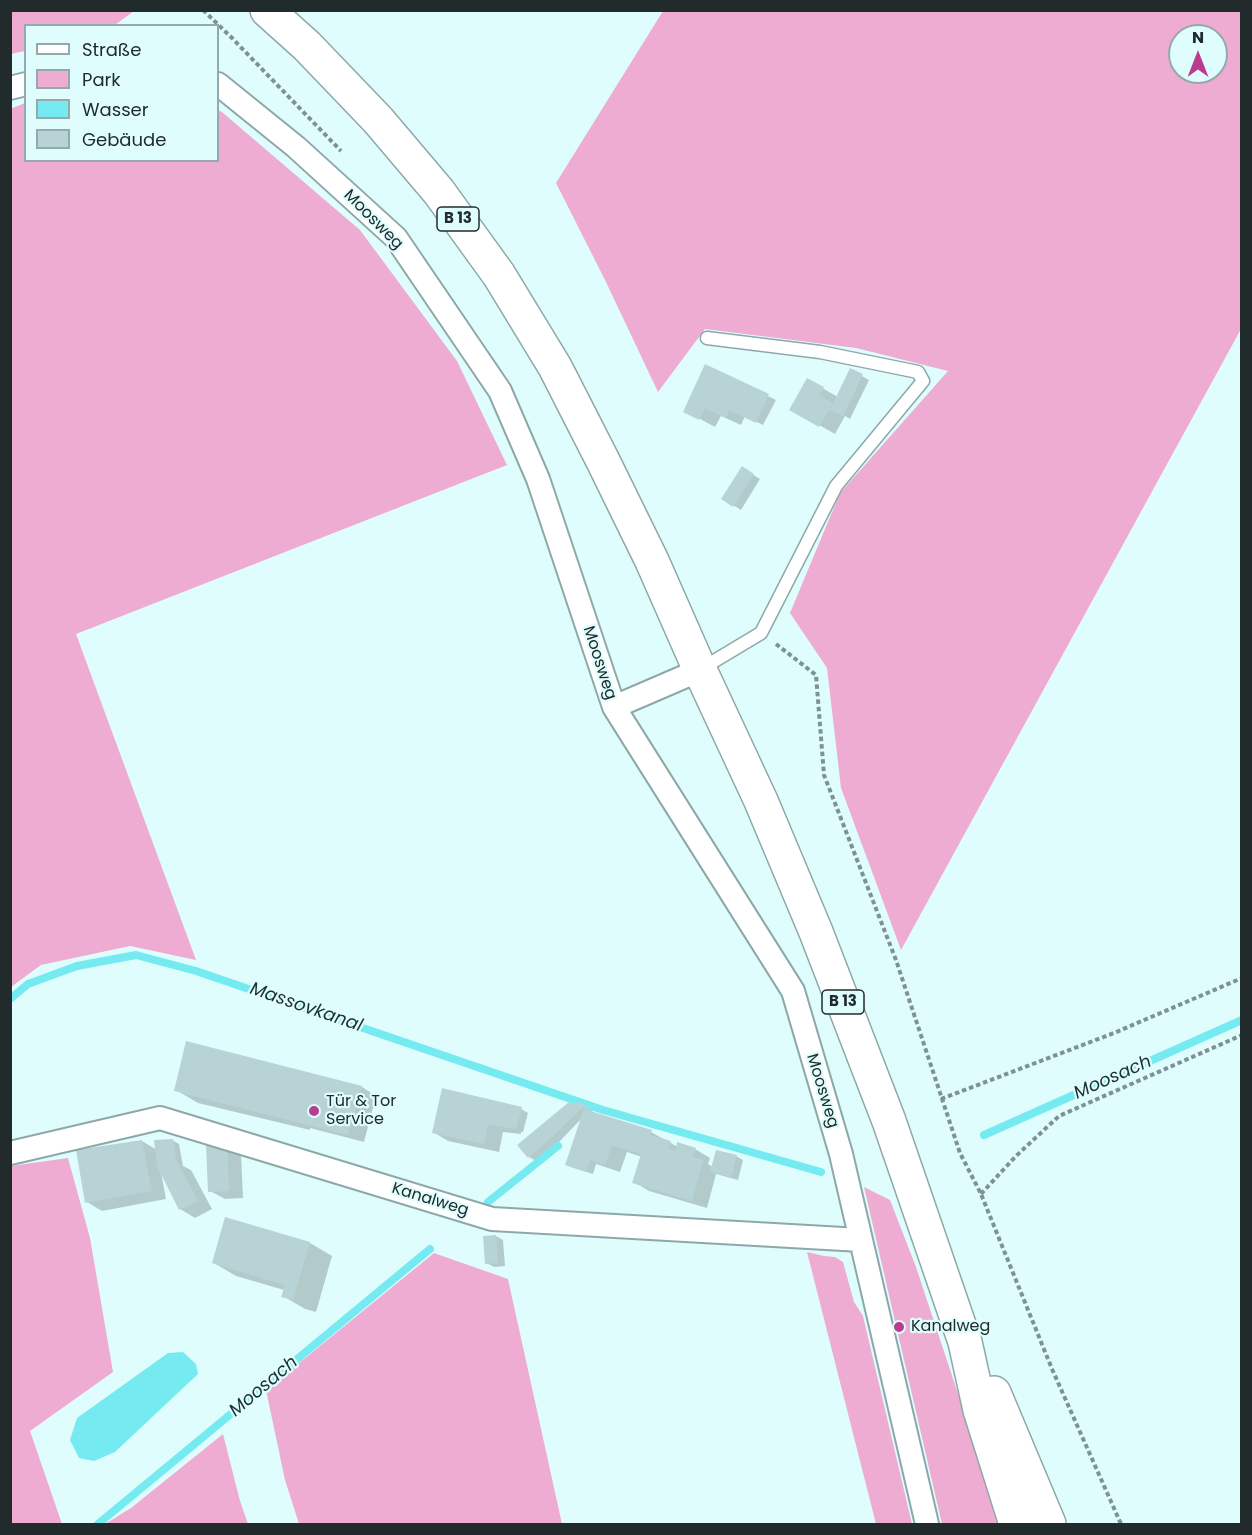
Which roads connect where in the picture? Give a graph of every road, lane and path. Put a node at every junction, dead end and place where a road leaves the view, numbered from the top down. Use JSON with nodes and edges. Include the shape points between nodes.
{"nodes":[{"id":1,"x":267,"y":10,"type":"edge"},
{"id":2,"x":219,"y":85,"type":"edge"},
{"id":3,"x":707,"y":338,"type":"dead end"},
{"id":4,"x":761,"y":633,"type":"junction"},
{"id":5,"x":700,"y":670,"type":"junction"},
{"id":6,"x":614,"y":707,"type":"junction"},
{"id":7,"x":1242,"y":978,"type":"edge"},
{"id":8,"x":1242,"y":1035,"type":"edge"},
{"id":9,"x":941,"y":1099,"type":"junction"},
{"id":10,"x":10,"y":1153,"type":"edge"},
{"id":11,"x":981,"y":1194,"type":"junction"},
{"id":12,"x":861,"y":1240,"type":"junction"},
{"id":13,"x":965,"y":1342,"type":"junction"},
{"id":14,"x":927,"y":1524,"type":"edge"},
{"id":15,"x":1016,"y":1524,"type":"edge"},
{"id":16,"x":1049,"y":1524,"type":"edge"},
{"id":17,"x":1121,"y":1524,"type":"edge"}],
"edges":[{"from":1,"to":5,"type":"main road","number":"B 13","via":[[378,120],[439,192],[499,275],[555,367],[593,440]]},
{"from":2,"to":6,"type":"street","name":"Moosweg","via":[[296,147],[396,238],[500,391],[538,479]]},
{"from":3,"to":4,"type":"lane","via":[[820,352],[918,372],[923,381],[836,486]]},
{"from":4,"to":5,"type":"lane"},
{"from":4,"to":9,"type":"path","via":[[816,675],[824,775],[896,960]]},
{"from":5,"to":6,"type":"street"},
{"from":5,"to":13,"type":"main road","number":"B 13","via":[[816,932],[889,1121]]},
{"from":6,"to":12,"type":"street","name":"Moosweg","via":[[793,991],[841,1154]]},
{"from":7,"to":9,"type":"path","via":[[1114,1033]]},
{"from":8,"to":11,"type":"path","via":[[1059,1116]]},
{"from":9,"to":11,"type":"path","via":[[960,1153]]},
{"from":10,"to":12,"type":"street","name":"Kanalweg","via":[[160,1118],[492,1219]]},
{"from":11,"to":17,"type":"path"},
{"from":12,"to":14,"type":"street","name":"Moosweg"},
{"from":13,"to":15,"type":"main road","number":"B 13","via":[[980,1410]]},
{"from":13,"to":16,"type":"main road","number":"B 13","via":[[990,1383]]}]}
